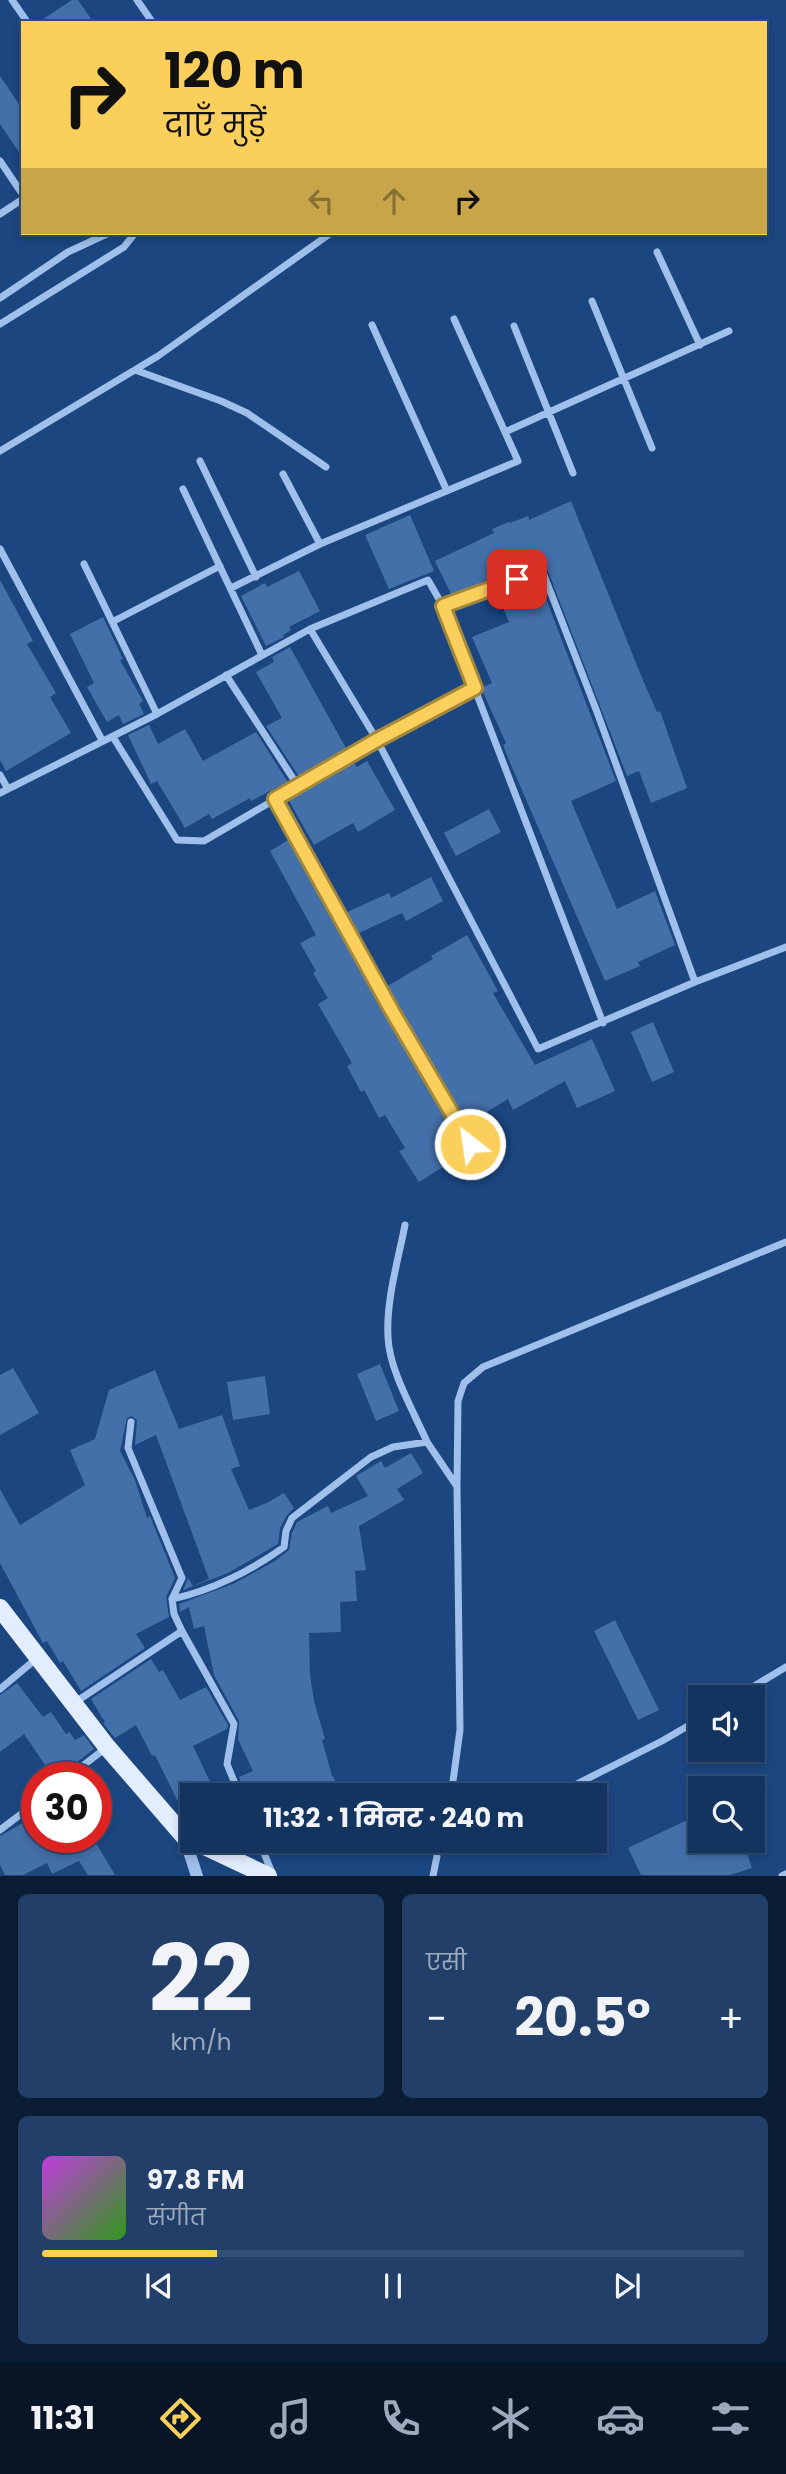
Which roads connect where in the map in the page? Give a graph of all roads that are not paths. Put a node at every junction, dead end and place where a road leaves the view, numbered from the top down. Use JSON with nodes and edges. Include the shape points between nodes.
{"nodes":[{"id":1,"x":12,"y":0,"type":"edge"},
{"id":2,"x":137,"y":0,"type":"edge"},
{"id":3,"x":27,"y":21,"type":"edge"},
{"id":4,"x":152,"y":21,"type":"edge"},
{"id":5,"x":0,"y":160,"type":"edge"},
{"id":6,"x":21,"y":194,"type":"edge"},
{"id":7,"x":21,"y":198,"type":"edge"},
{"id":8,"x":0,"y":214,"type":"edge"},
{"id":9,"x":104,"y":235,"type":"edge"},
{"id":10,"x":133,"y":235,"type":"edge"},
{"id":11,"x":328,"y":235,"type":"edge"},
{"id":12,"x":657,"y":252,"type":"dead end"},
{"id":13,"x":0,"y":298,"type":"edge"},
{"id":14,"x":592,"y":301,"type":"dead end"},
{"id":15,"x":454,"y":319,"type":"dead end"},
{"id":16,"x":0,"y":324,"type":"edge"},
{"id":17,"x":372,"y":325,"type":"dead end"},
{"id":18,"x":514,"y":326,"type":"dead end"},
{"id":19,"x":729,"y":331,"type":"dead end"},
{"id":20,"x":700,"y":345,"type":"junction"},
{"id":21,"x":135,"y":370,"type":"junction"},
{"id":22,"x":623,"y":378,"type":"junction"},
{"id":23,"x":549,"y":412,"type":"junction"},
{"id":24,"x":505,"y":432,"type":"junction"},
{"id":25,"x":652,"y":448,"type":"dead end"},
{"id":26,"x":0,"y":451,"type":"edge"},
{"id":27,"x":200,"y":461,"type":"dead end"},
{"id":28,"x":326,"y":467,"type":"dead end"},
{"id":29,"x":573,"y":473,"type":"dead end"},
{"id":30,"x":283,"y":474,"type":"dead end"},
{"id":31,"x":183,"y":489,"type":"dead end"},
{"id":32,"x":447,"y":491,"type":"junction"},
{"id":33,"x":320,"y":544,"type":"junction"},
{"id":34,"x":0,"y":549,"type":"edge"},
{"id":35,"x":84,"y":564,"type":"dead end"},
{"id":36,"x":220,"y":566,"type":"junction"},
{"id":37,"x":257,"y":577,"type":"junction"},
{"id":38,"x":231,"y":588,"type":"junction"},
{"id":39,"x":443,"y":606,"type":"junction"},
{"id":40,"x":112,"y":622,"type":"junction"},
{"id":41,"x":310,"y":629,"type":"junction"},
{"id":42,"x":262,"y":655,"type":"junction"},
{"id":43,"x":226,"y":675,"type":"junction"},
{"id":44,"x":475,"y":688,"type":"junction"},
{"id":45,"x":157,"y":714,"type":"junction"},
{"id":46,"x":113,"y":737,"type":"junction"},
{"id":47,"x":102,"y":740,"type":"junction"},
{"id":48,"x":377,"y":740,"type":"junction"},
{"id":49,"x":0,"y":775,"type":"edge"},
{"id":50,"x":298,"y":786,"type":"junction"},
{"id":51,"x":8,"y":789,"type":"junction"},
{"id":52,"x":0,"y":793,"type":"edge"},
{"id":53,"x":275,"y":799,"type":"junction"},
{"id":54,"x":786,"y":947,"type":"edge"},
{"id":55,"x":695,"y":982,"type":"junction"},
{"id":56,"x":603,"y":1023,"type":"junction"},
{"id":57,"x":470,"y":1144,"type":"dead end"},
{"id":58,"x":405,"y":1225,"type":"dead end"},
{"id":59,"x":786,"y":1242,"type":"edge"},
{"id":60,"x":131,"y":1422,"type":"dead end"},
{"id":61,"x":428,"y":1442,"type":"junction"},
{"id":62,"x":457,"y":1487,"type":"junction"},
{"id":63,"x":172,"y":1599,"type":"junction"},
{"id":64,"x":0,"y":1608,"type":"edge"},
{"id":65,"x":182,"y":1631,"type":"junction"},
{"id":66,"x":37,"y":1658,"type":"junction"},
{"id":67,"x":786,"y":1667,"type":"edge"},
{"id":68,"x":756,"y":1685,"type":"edge"},
{"id":69,"x":0,"y":1689,"type":"edge"},
{"id":70,"x":73,"y":1704,"type":"junction"},
{"id":71,"x":688,"y":1726,"type":"edge"},
{"id":72,"x":107,"y":1747,"type":"junction"},
{"id":73,"x":88,"y":1762,"type":"edge"},
{"id":74,"x":235,"y":1783,"type":"edge"},
{"id":75,"x":453,"y":1783,"type":"edge"},
{"id":76,"x":579,"y":1783,"type":"edge"},
{"id":77,"x":21,"y":1814,"type":"edge"},
{"id":78,"x":180,"y":1828,"type":"edge"},
{"id":79,"x":0,"y":1830,"type":"edge"},
{"id":80,"x":193,"y":1853,"type":"edge"},
{"id":81,"x":222,"y":1853,"type":"edge"},
{"id":82,"x":263,"y":1853,"type":"edge"},
{"id":83,"x":437,"y":1853,"type":"edge"},
{"id":84,"x":197,"y":1875,"type":"edge"},
{"id":85,"x":271,"y":1875,"type":"edge"},
{"id":86,"x":433,"y":1875,"type":"edge"}],
"edges":[{"from":1,"to":3,"type":"street"},
{"from":2,"to":4,"type":"street"},
{"from":5,"to":6,"type":"street"},
{"from":7,"to":8,"type":"street"},
{"from":9,"to":13,"type":"street","via":[[68,251]]},
{"from":10,"to":16,"type":"street","via":[[124,247]]},
{"from":11,"to":21,"type":"street"},
{"from":12,"to":20,"type":"street"},
{"from":14,"to":22,"type":"street"},
{"from":15,"to":24,"type":"street"},
{"from":17,"to":32,"type":"street"},
{"from":18,"to":23,"type":"street"},
{"from":19,"to":20,"type":"street"},
{"from":20,"to":22,"type":"street"},
{"from":21,"to":26,"type":"street"},
{"from":21,"to":28,"type":"street","via":[[247,413]]},
{"from":22,"to":23,"type":"street"},
{"from":22,"to":25,"type":"street"},
{"from":23,"to":24,"type":"street"},
{"from":23,"to":29,"type":"street"},
{"from":24,"to":32,"type":"street","via":[[518,461]]},
{"from":27,"to":37,"type":"street"},
{"from":30,"to":33,"type":"street"},
{"from":31,"to":36,"type":"street"},
{"from":32,"to":33,"type":"street"},
{"from":33,"to":37,"type":"street"},
{"from":34,"to":47,"type":"street"},
{"from":35,"to":40,"type":"street"},
{"from":36,"to":38,"type":"street"},
{"from":36,"to":40,"type":"street"},
{"from":37,"to":38,"type":"street"},
{"from":38,"to":42,"type":"street"},
{"from":39,"to":41,"type":"street","via":[[428,580]]},
{"from":39,"to":44,"type":"street"},
{"from":39,"to":55,"type":"street","via":[[542,570]]},
{"from":40,"to":45,"type":"street"},
{"from":41,"to":42,"type":"street"},
{"from":41,"to":48,"type":"street"},
{"from":42,"to":43,"type":"street"},
{"from":43,"to":45,"type":"street"},
{"from":43,"to":50,"type":"street"},
{"from":44,"to":48,"type":"street"},
{"from":44,"to":56,"type":"street"},
{"from":45,"to":46,"type":"street"},
{"from":46,"to":47,"type":"street"},
{"from":46,"to":53,"type":"street","via":[[177,840],[204,841]]},
{"from":47,"to":51,"type":"street"},
{"from":48,"to":50,"type":"street"},
{"from":48,"to":56,"type":"street","via":[[538,1049]]},
{"from":49,"to":51,"type":"street"},
{"from":50,"to":53,"type":"street"},
{"from":51,"to":52,"type":"street"},
{"from":53,"to":57,"type":"street"},
{"from":54,"to":55,"type":"street"},
{"from":55,"to":56,"type":"street"},
{"from":58,"to":61,"type":"street","via":[[387,1339]]},
{"from":59,"to":62,"type":"street","via":[[483,1367],[464,1383],[458,1401]]},
{"from":60,"to":63,"type":"street","via":[[128,1448],[182,1578]]},
{"from":61,"to":62,"type":"street"},
{"from":61,"to":63,"type":"street","via":[[393,1447],[371,1457],[292,1518],[285,1548],[203,1591]]},
{"from":62,"to":75,"type":"street","via":[[460,1731]]},
{"from":63,"to":65,"type":"street"},
{"from":64,"to":66,"type":"main road"},
{"from":65,"to":70,"type":"street"},
{"from":65,"to":74,"type":"street","via":[[234,1724],[227,1764]]},
{"from":66,"to":69,"type":"street"},
{"from":66,"to":70,"type":"main road"},
{"from":67,"to":68,"type":"street"},
{"from":70,"to":72,"type":"main road"},
{"from":71,"to":76,"type":"street"},
{"from":72,"to":73,"type":"street"},
{"from":72,"to":78,"type":"main road"},
{"from":77,"to":79,"type":"street"},
{"from":80,"to":84,"type":"street"},
{"from":81,"to":85,"type":"main road"},
{"from":82,"to":85,"type":"street"},
{"from":83,"to":86,"type":"street"}]}
